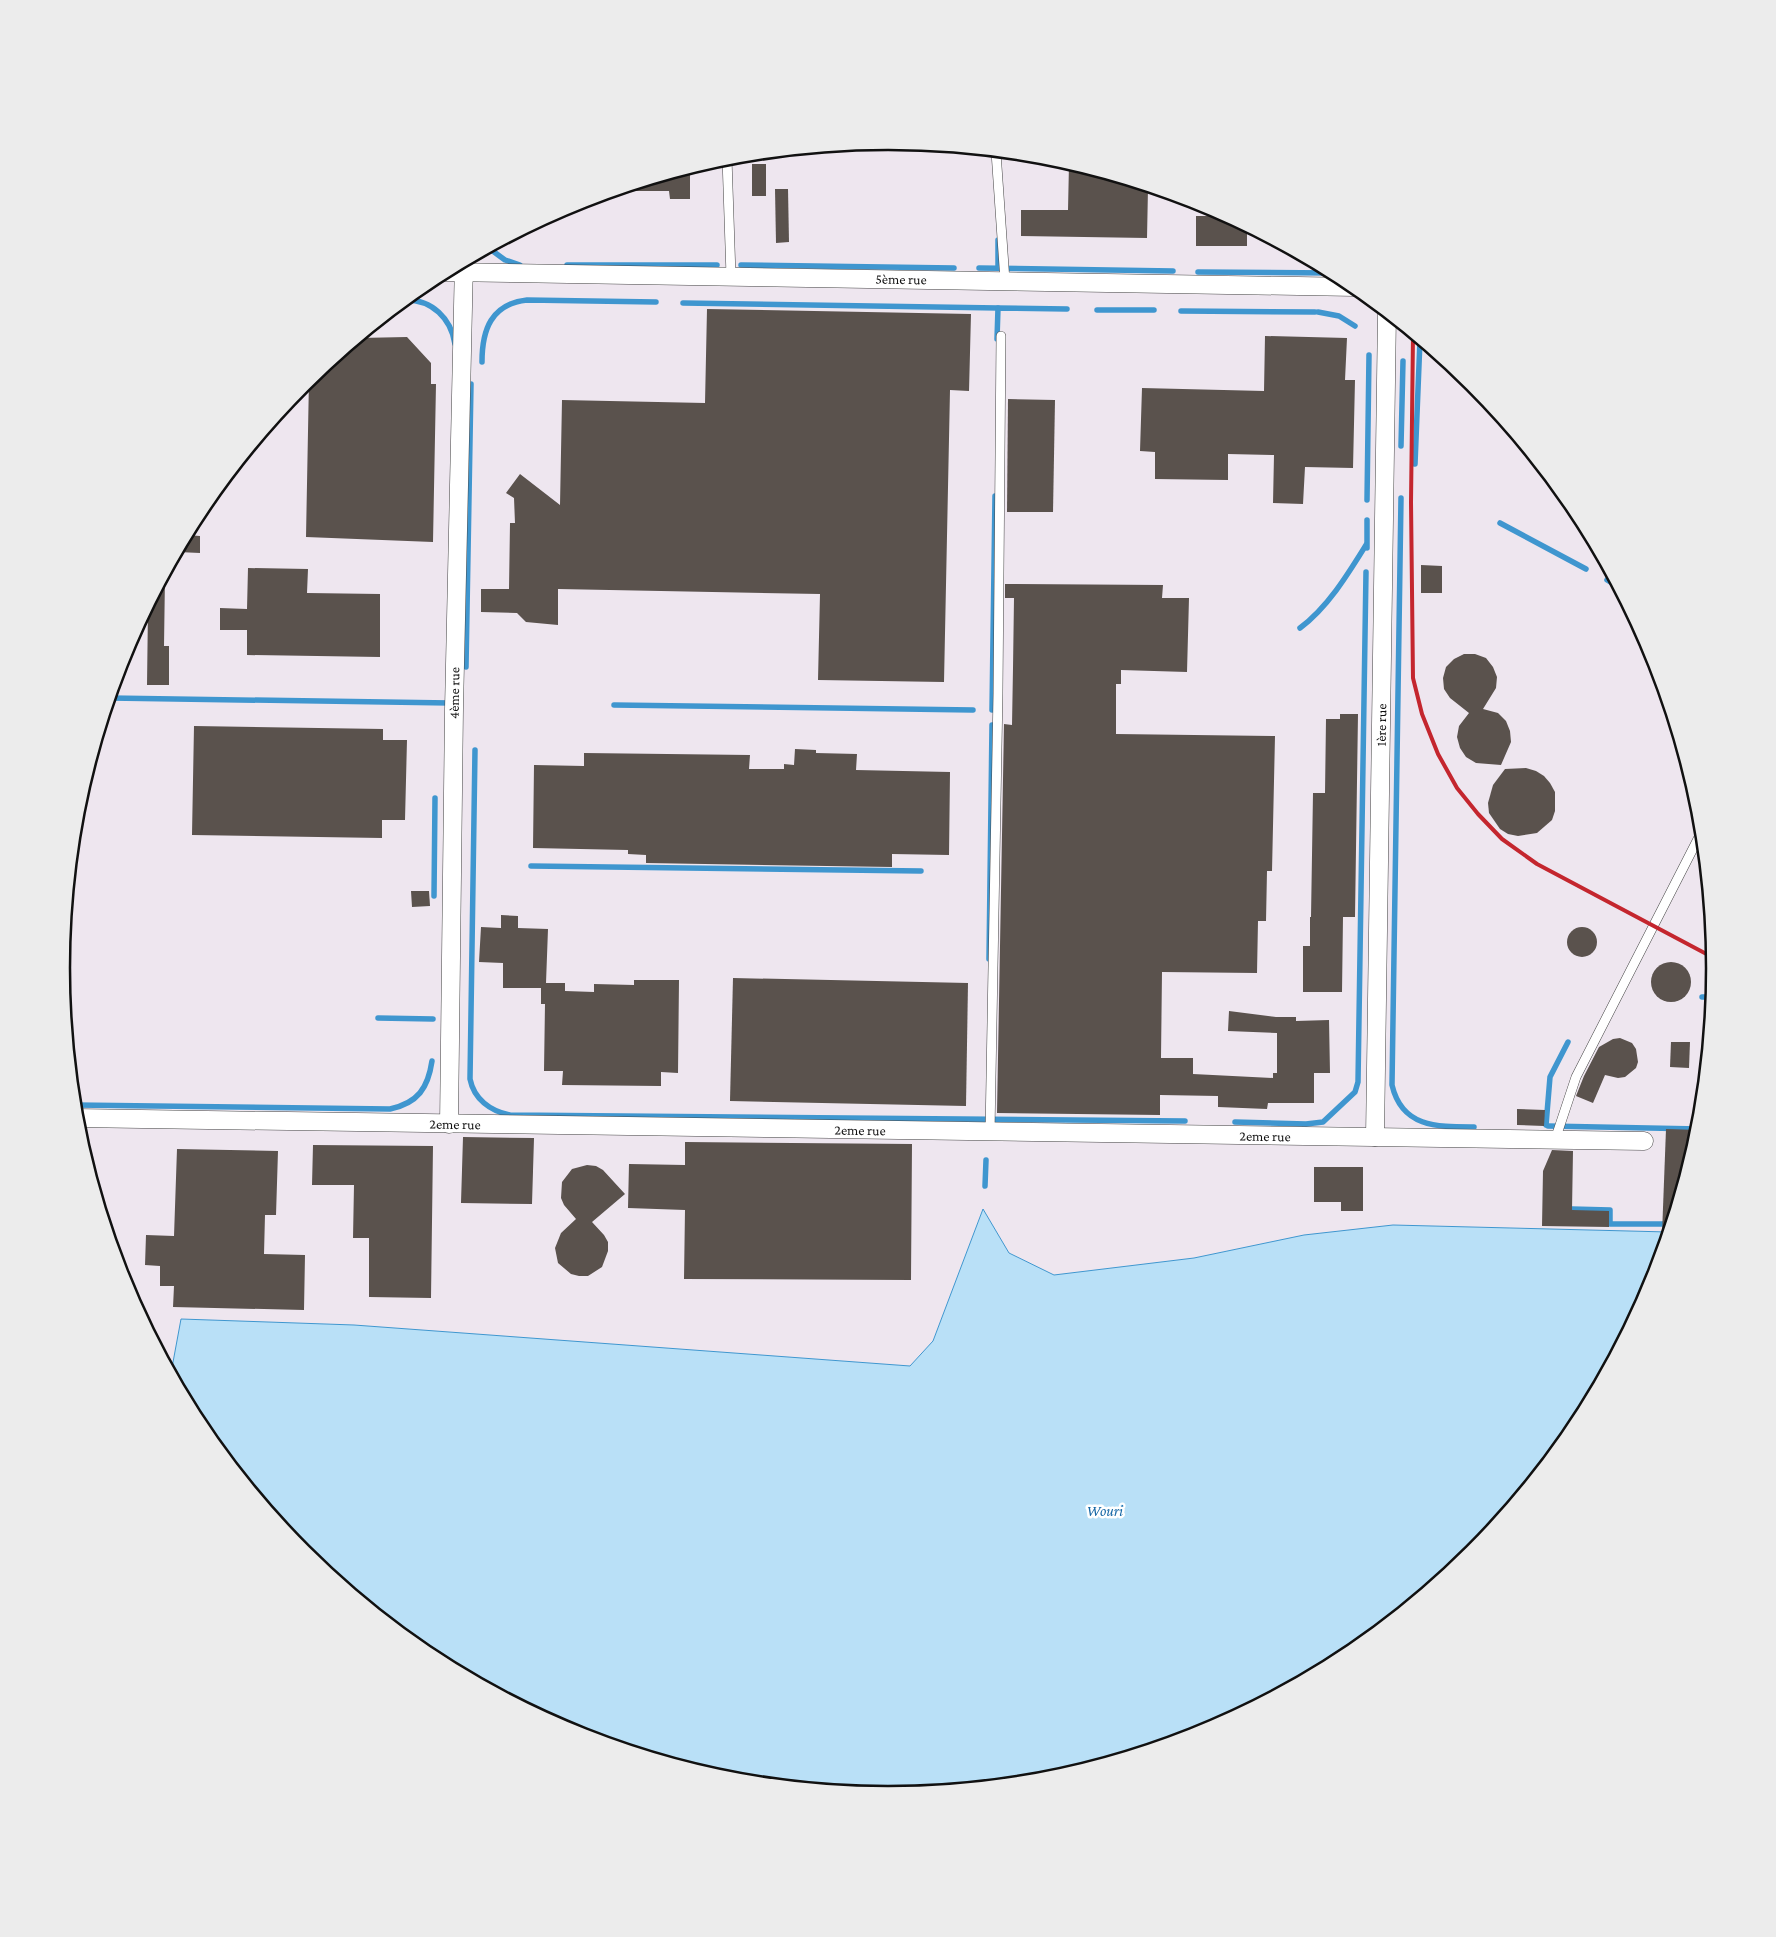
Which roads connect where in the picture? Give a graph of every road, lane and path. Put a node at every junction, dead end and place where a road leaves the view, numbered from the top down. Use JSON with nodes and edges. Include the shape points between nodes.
{"nodes":[{"id":1,"x":996,"y":157,"type":"edge"},
{"id":2,"x":727,"y":166,"type":"edge"},
{"id":3,"x":468,"y":267,"type":"edge"},
{"id":4,"x":464,"y":269,"type":"edge"},
{"id":5,"x":731,"y":276,"type":"junction"},
{"id":6,"x":1005,"y":281,"type":"junction"},
{"id":7,"x":1340,"y":287,"type":"edge"},
{"id":8,"x":1387,"y":321,"type":"edge"},
{"id":9,"x":1001,"y":336,"type":"dead end"},
{"id":10,"x":1696,"y":843,"type":"edge"},
{"id":11,"x":84,"y":1118,"type":"edge"},
{"id":12,"x":449,"y":1124,"type":"junction"},
{"id":13,"x":990,"y":1132,"type":"junction"},
{"id":14,"x":1376,"y":1138,"type":"junction"},
{"id":15,"x":1555,"y":1140,"type":"junction"},
{"id":16,"x":1644,"y":1141,"type":"dead end"}],
"edges":[{"from":1,"to":6,"type":"lane"},
{"from":2,"to":5,"type":"lane"},
{"from":3,"to":5,"type":"street","name":"5ème rue"},
{"from":4,"to":12,"type":"street","name":"4ème rue"},
{"from":5,"to":6,"type":"street","name":"5ème rue"},
{"from":6,"to":7,"type":"street","name":"5ème rue"},
{"from":8,"to":14,"type":"street","name":"1ère rue"},
{"from":9,"to":13,"type":"lane"},
{"from":10,"to":15,"type":"lane","via":[[1576,1077]]},
{"from":11,"to":12,"type":"street","name":"2eme rue"},
{"from":12,"to":13,"type":"street","name":"2eme rue"},
{"from":13,"to":14,"type":"street","name":"2eme rue"},
{"from":14,"to":15,"type":"street","name":"2eme rue"},
{"from":15,"to":16,"type":"street","name":"2eme rue"}]}
